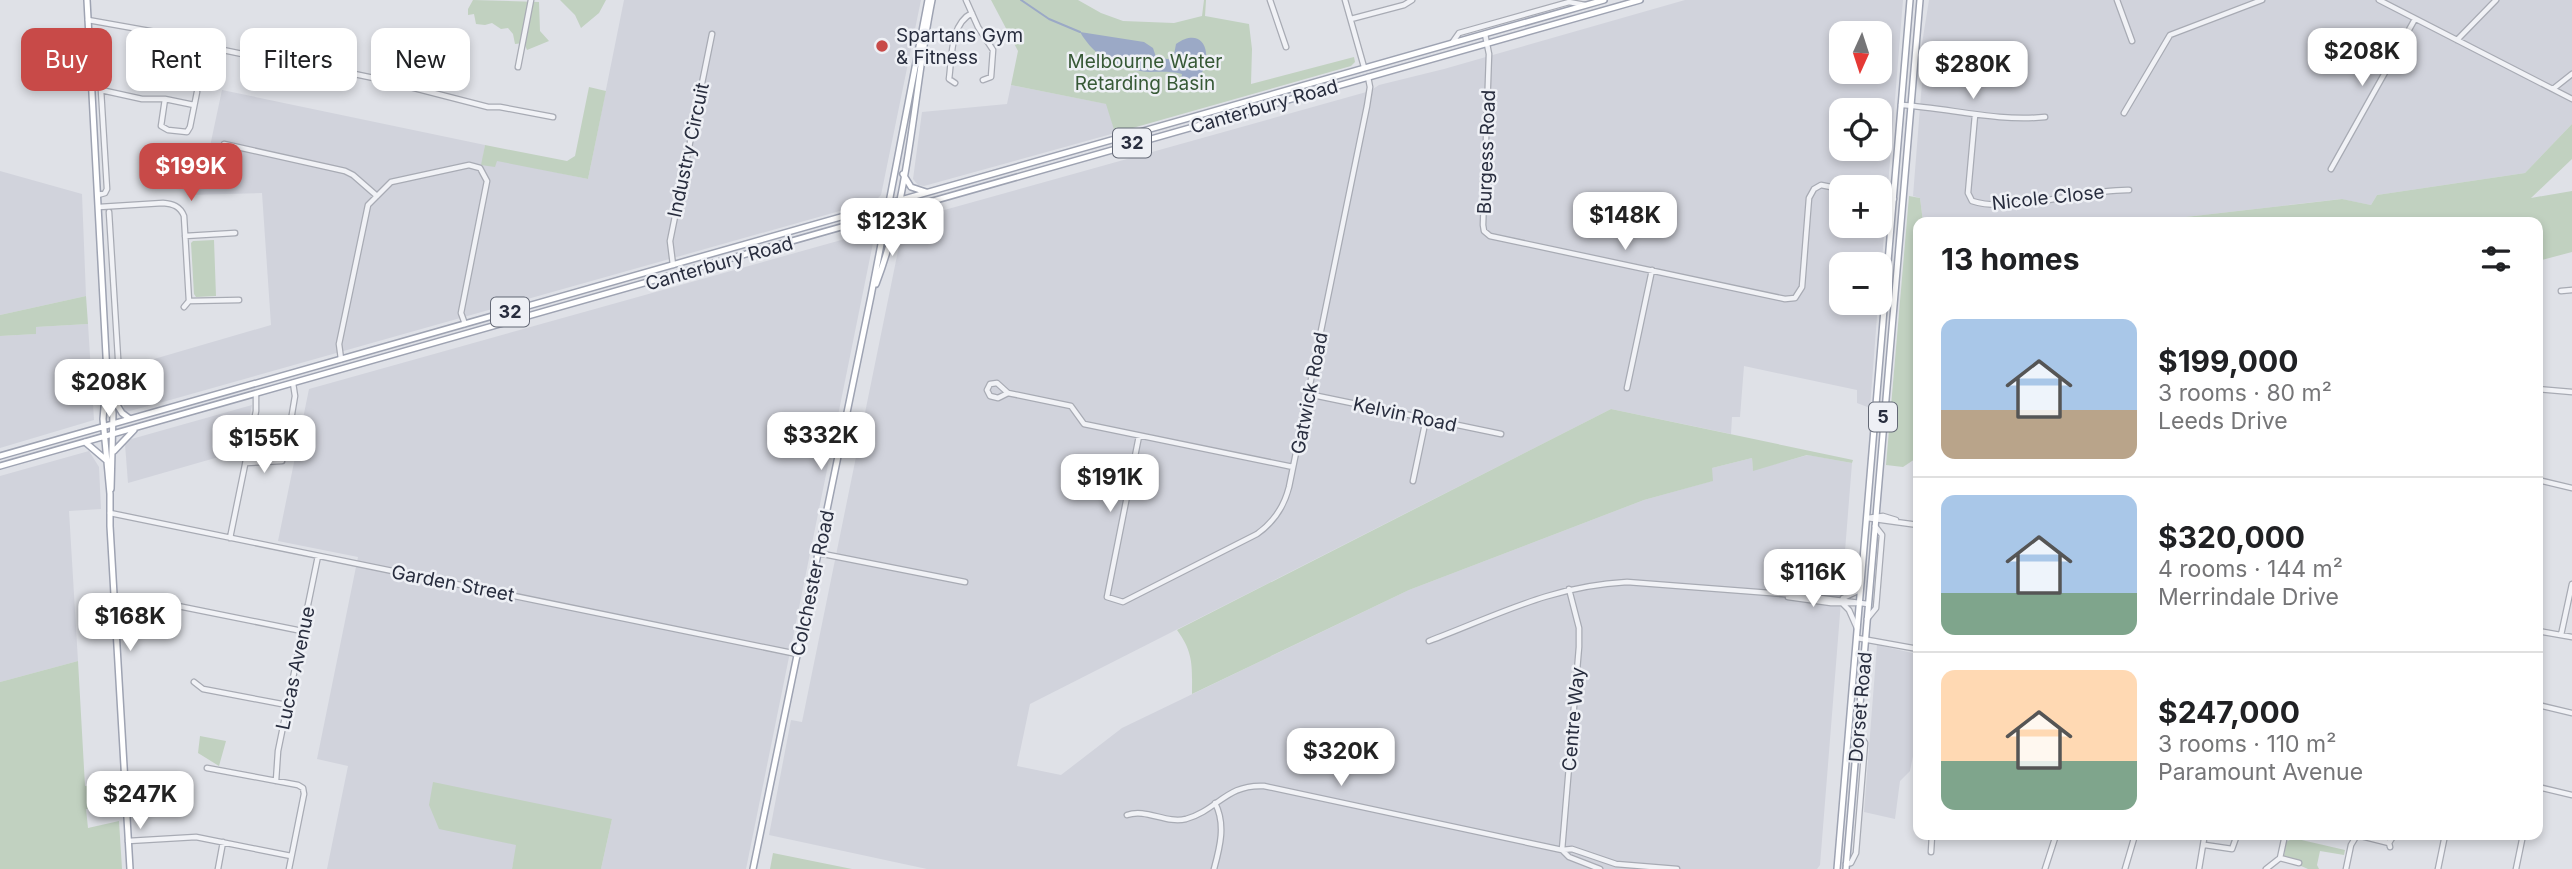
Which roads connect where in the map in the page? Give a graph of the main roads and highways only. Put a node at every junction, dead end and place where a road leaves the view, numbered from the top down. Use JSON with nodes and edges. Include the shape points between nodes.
{"nodes":[{"id":1,"x":87,"y":0,"type":"edge"},
{"id":2,"x":930,"y":0,"type":"edge"},
{"id":3,"x":1604,"y":0,"type":"edge"},
{"id":4,"x":1640,"y":0,"type":"edge"},
{"id":5,"x":1910,"y":0,"type":"edge"},
{"id":6,"x":1920,"y":0,"type":"edge"},
{"id":7,"x":1594,"y":1,"type":"edge"},
{"id":8,"x":1364,"y":67,"type":"junction"},
{"id":9,"x":1368,"y":77,"type":"junction"},
{"id":10,"x":1241,"y":103,"type":"junction"},
{"id":11,"x":1243,"y":112,"type":"junction"},
{"id":12,"x":995,"y":172,"type":"junction"},
{"id":13,"x":903,"y":174,"type":"junction"},
{"id":14,"x":988,"y":175,"type":"junction"},
{"id":15,"x":998,"y":183,"type":"junction"},
{"id":16,"x":991,"y":185,"type":"junction"},
{"id":17,"x":932,"y":192,"type":"junction"},
{"id":18,"x":1894,"y":199,"type":"junction"},
{"id":19,"x":1902,"y":200,"type":"junction"},
{"id":20,"x":899,"y":202,"type":"junction"},
{"id":21,"x":889,"y":204,"type":"junction"},
{"id":22,"x":925,"y":204,"type":"junction"},
{"id":23,"x":896,"y":212,"type":"junction"},
{"id":24,"x":887,"y":215,"type":"junction"},
{"id":25,"x":860,"y":222,"type":"junction"},
{"id":26,"x":892,"y":235,"type":"junction"},
{"id":27,"x":881,"y":243,"type":"junction"},
{"id":28,"x":871,"y":296,"type":"junction"},
{"id":29,"x":516,"y":310,"type":"junction"},
{"id":30,"x":519,"y":319,"type":"junction"},
{"id":31,"x":341,"y":359,"type":"junction"},
{"id":32,"x":343,"y":369,"type":"junction"},
{"id":33,"x":107,"y":374,"type":"junction"},
{"id":34,"x":252,"y":385,"type":"junction"},
{"id":35,"x":257,"y":394,"type":"junction"},
{"id":36,"x":113,"y":397,"type":"junction"},
{"id":37,"x":130,"y":419,"type":"junction"},
{"id":38,"x":113,"y":424,"type":"junction"},
{"id":39,"x":104,"y":426,"type":"junction"},
{"id":40,"x":136,"y":428,"type":"junction"},
{"id":41,"x":113,"y":435,"type":"junction"},
{"id":42,"x":105,"y":437,"type":"junction"},
{"id":43,"x":85,"y":442,"type":"junction"},
{"id":44,"x":113,"y":452,"type":"junction"},
{"id":45,"x":0,"y":456,"type":"edge"},
{"id":46,"x":106,"y":460,"type":"junction"},
{"id":47,"x":0,"y":466,"type":"edge"},
{"id":48,"x":110,"y":494,"type":"junction"},
{"id":49,"x":1850,"y":720,"type":"junction"},
{"id":50,"x":1858,"y":721,"type":"junction"},
{"id":51,"x":1847,"y":867,"type":"edge"},
{"id":52,"x":130,"y":869,"type":"edge"},
{"id":53,"x":753,"y":869,"type":"edge"},
{"id":54,"x":1837,"y":869,"type":"edge"}],
"edges":[{"from":1,"to":33,"type":"main road"},
{"from":2,"to":13,"type":"main road","name":"Colchester Road"},
{"from":2,"to":21,"type":"main road","name":"Colchester Road"},
{"from":3,"to":7,"type":"main road","name":"Canterbury Road","number":"32"},
{"from":4,"to":9,"type":"main road","name":"Canterbury Road","number":"32"},
{"from":5,"to":18,"type":"main road","name":"Dorset Road","number":"5"},
{"from":6,"to":19,"type":"main road","name":"Dorset Road","number":"5"},
{"from":7,"to":8,"type":"main road","name":"Canterbury Road","number":"32"},
{"from":8,"to":9,"type":"main road"},
{"from":8,"to":10,"type":"main road","name":"Canterbury Road","number":"32"},
{"from":9,"to":11,"type":"main road","name":"Canterbury Road","number":"32"},
{"from":10,"to":11,"type":"main road"},
{"from":10,"to":12,"type":"main road","name":"Canterbury Road","number":"32"},
{"from":11,"to":15,"type":"main road","name":"Canterbury Road","number":"32"},
{"from":12,"to":14,"type":"main road","name":"Canterbury Road","number":"32"},
{"from":12,"to":15,"type":"main road"},
{"from":13,"to":17,"type":"main road","via":[[911,187]]},
{"from":13,"to":20,"type":"main road","name":"Colchester Road"},
{"from":14,"to":16,"type":"main road"},
{"from":14,"to":17,"type":"main road","name":"Canterbury Road","number":"32"},
{"from":15,"to":16,"type":"main road","name":"Canterbury Road","number":"32"},
{"from":16,"to":22,"type":"main road","name":"Canterbury Road","number":"32"},
{"from":17,"to":20,"type":"main road","name":"Canterbury Road","number":"32"},
{"from":18,"to":19,"type":"main road"},
{"from":18,"to":49,"type":"main road","name":"Dorset Road","number":"5"},
{"from":19,"to":50,"type":"main road","name":"Dorset Road","number":"5"},
{"from":20,"to":21,"type":"main road","name":"Canterbury Road","number":"32"},
{"from":20,"to":23,"type":"main road","name":"Colchester Road"},
{"from":21,"to":24,"type":"main road","name":"Colchester Road"},
{"from":21,"to":29,"type":"main road","name":"Canterbury Road","number":"32"},
{"from":22,"to":23,"type":"main road","name":"Canterbury Road","number":"32"},
{"from":22,"to":26,"type":"main road","via":[[909,214]]},
{"from":23,"to":24,"type":"main road","name":"Canterbury Road","number":"32"},
{"from":23,"to":26,"type":"main road","name":"Colchester Road"},
{"from":24,"to":25,"type":"main road","name":"Canterbury Road","number":"32"},
{"from":24,"to":27,"type":"main road","name":"Colchester Road"},
{"from":25,"to":27,"type":"main road","via":[[878,231]]},
{"from":25,"to":30,"type":"main road","name":"Canterbury Road","number":"32"},
{"from":26,"to":28,"type":"main road","name":"Colchester Road"},
{"from":27,"to":28,"type":"main road","name":"Colchester Road"},
{"from":28,"to":53,"type":"main road","name":"Colchester Road"},
{"from":29,"to":30,"type":"main road"},
{"from":29,"to":31,"type":"main road","name":"Canterbury Road","number":"32"},
{"from":30,"to":32,"type":"main road","name":"Canterbury Road","number":"32"},
{"from":31,"to":32,"type":"main road"},
{"from":31,"to":34,"type":"main road","name":"Canterbury Road","number":"32"},
{"from":32,"to":35,"type":"main road","name":"Canterbury Road","number":"32"},
{"from":33,"to":36,"type":"main road"},
{"from":33,"to":39,"type":"main road"},
{"from":34,"to":35,"type":"main road"},
{"from":34,"to":37,"type":"main road","name":"Canterbury Road","number":"32"},
{"from":35,"to":40,"type":"main road","name":"Canterbury Road","number":"32"},
{"from":36,"to":37,"type":"main road"},
{"from":36,"to":38,"type":"main road"},
{"from":37,"to":38,"type":"main road","name":"Canterbury Road","number":"32"},
{"from":38,"to":39,"type":"main road","name":"Canterbury Road","number":"32"},
{"from":38,"to":41,"type":"main road"},
{"from":39,"to":42,"type":"main road"},
{"from":39,"to":45,"type":"main road","name":"Canterbury Road","number":"32"},
{"from":40,"to":41,"type":"main road","name":"Canterbury Road","number":"32"},
{"from":40,"to":44,"type":"main road"},
{"from":41,"to":42,"type":"main road","name":"Canterbury Road","number":"32"},
{"from":41,"to":44,"type":"main road"},
{"from":42,"to":43,"type":"main road","name":"Canterbury Road","number":"32"},
{"from":42,"to":46,"type":"main road"},
{"from":43,"to":46,"type":"main road"},
{"from":43,"to":47,"type":"main road","name":"Canterbury Road","number":"32"},
{"from":44,"to":48,"type":"main road"},
{"from":46,"to":48,"type":"main road"},
{"from":48,"to":52,"type":"main road"},
{"from":49,"to":50,"type":"main road"},
{"from":49,"to":54,"type":"main road","name":"Dorset Road","number":"5"},
{"from":50,"to":51,"type":"main road","name":"Dorset Road","number":"5"}]}
